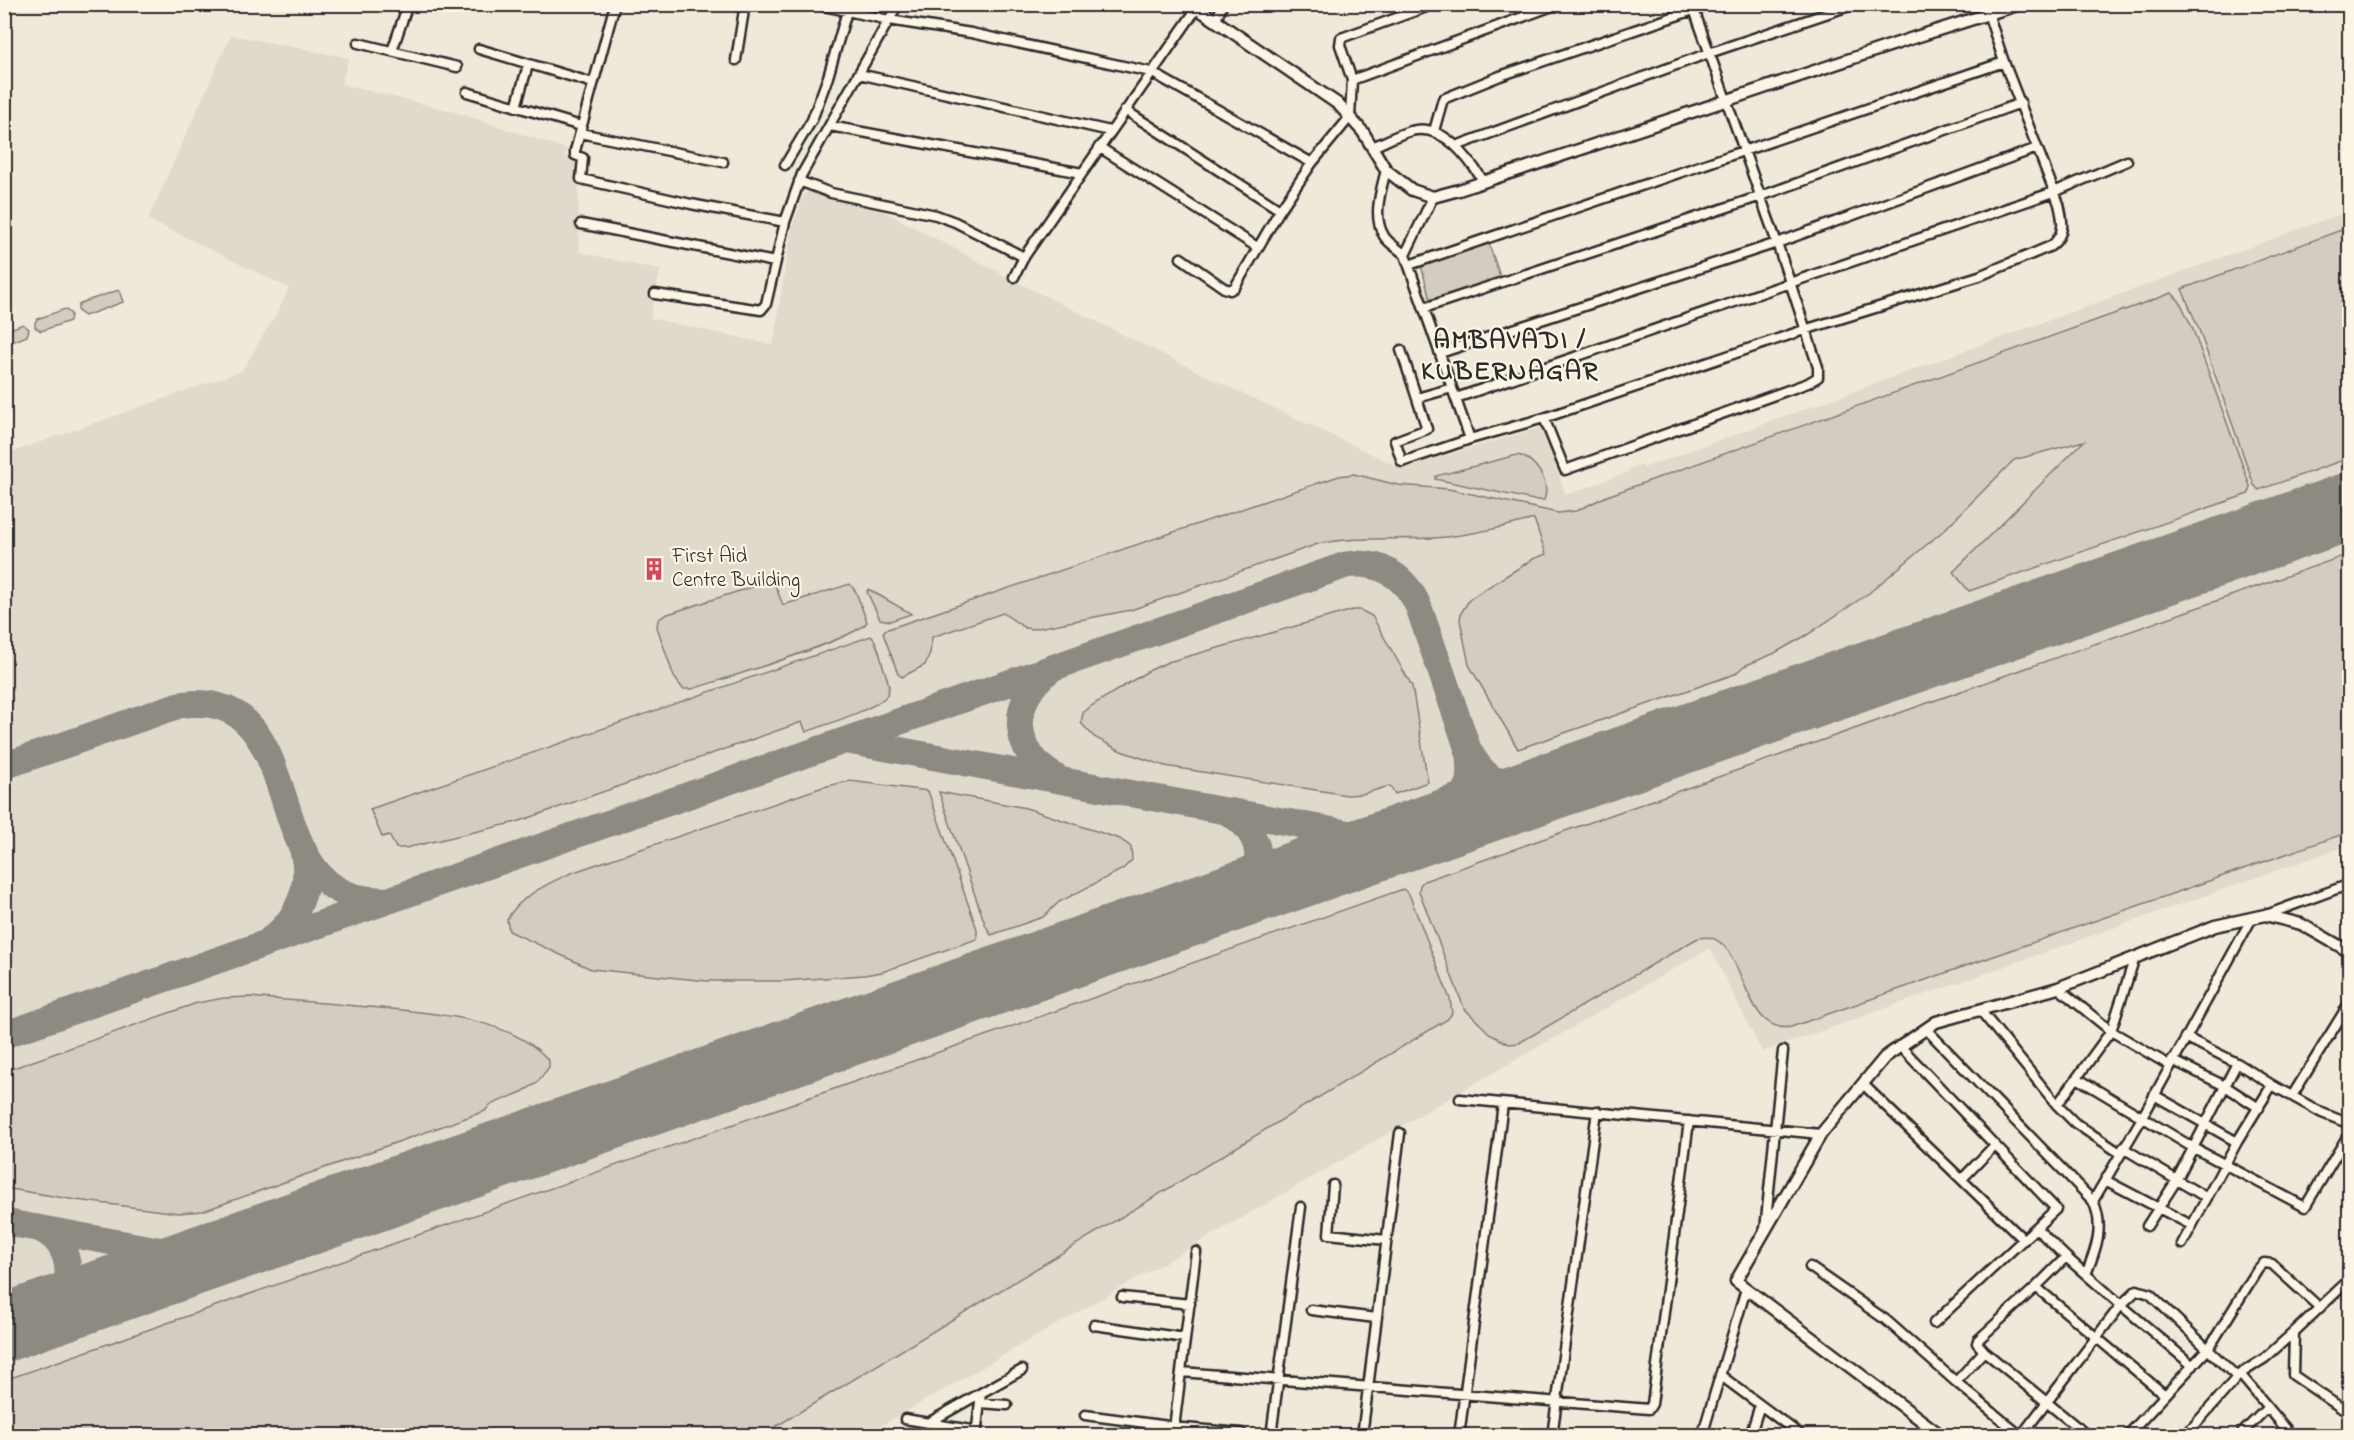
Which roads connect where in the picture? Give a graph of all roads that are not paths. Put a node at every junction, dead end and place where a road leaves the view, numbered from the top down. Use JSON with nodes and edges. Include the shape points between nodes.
{"nodes":[{"id":1,"x":408,"y":4,"type":"edge"},
{"id":2,"x":615,"y":4,"type":"edge"},
{"id":3,"x":745,"y":4,"type":"edge"},
{"id":4,"x":814,"y":4,"type":"edge"},
{"id":5,"x":898,"y":4,"type":"edge"},
{"id":6,"x":1223,"y":4,"type":"edge"},
{"id":7,"x":1435,"y":4,"type":"edge"},
{"id":8,"x":1558,"y":4,"type":"edge"},
{"id":9,"x":1712,"y":4,"type":"edge"},
{"id":10,"x":1855,"y":4,"type":"edge"},
{"id":11,"x":2020,"y":4,"type":"edge"},
{"id":12,"x":1194,"y":6,"type":"edge"},
{"id":13,"x":1693,"y":8,"type":"edge"},
{"id":14,"x":1987,"y":10,"type":"edge"},
{"id":15,"x":847,"y":11,"type":"junction"},
{"id":16,"x":890,"y":20,"type":"junction"},
{"id":17,"x":1216,"y":20,"type":"junction"},
{"id":18,"x":358,"y":42,"type":"dead end"},
{"id":19,"x":478,"y":49,"type":"dead end"},
{"id":20,"x":392,"y":51,"type":"junction"},
{"id":21,"x":1709,"y":53,"type":"junction"},
{"id":22,"x":736,"y":60,"type":"dead end"},
{"id":23,"x":2004,"y":62,"type":"junction"},
{"id":24,"x":528,"y":65,"type":"junction"},
{"id":25,"x":457,"y":67,"type":"dead end"},
{"id":26,"x":1151,"y":72,"type":"junction"},
{"id":27,"x":859,"y":74,"type":"junction"},
{"id":28,"x":1352,"y":80,"type":"junction"},
{"id":29,"x":593,"y":83,"type":"junction"},
{"id":30,"x":467,"y":92,"type":"dead end"},
{"id":31,"x":1727,"y":100,"type":"junction"},
{"id":32,"x":2021,"y":103,"type":"junction"},
{"id":33,"x":516,"y":107,"type":"junction"},
{"id":34,"x":1125,"y":110,"type":"junction"},
{"id":35,"x":1350,"y":117,"type":"junction"},
{"id":36,"x":830,"y":126,"type":"junction"},
{"id":37,"x":580,"y":129,"type":"junction"},
{"id":38,"x":1110,"y":131,"type":"junction"},
{"id":39,"x":1434,"y":131,"type":"junction"},
{"id":40,"x":1456,"y":146,"type":"junction"},
{"id":41,"x":1099,"y":147,"type":"junction"},
{"id":42,"x":1372,"y":147,"type":"junction"},
{"id":43,"x":2037,"y":148,"type":"junction"},
{"id":44,"x":1744,"y":151,"type":"junction"},
{"id":45,"x":2127,"y":161,"type":"dead end"},
{"id":46,"x":723,"y":162,"type":"dead end"},
{"id":47,"x":1312,"y":163,"type":"junction"},
{"id":48,"x":786,"y":165,"type":"dead end"},
{"id":49,"x":1386,"y":170,"type":"junction"},
{"id":50,"x":1082,"y":173,"type":"junction"},
{"id":51,"x":799,"y":181,"type":"junction"},
{"id":52,"x":1484,"y":182,"type":"junction"},
{"id":53,"x":2054,"y":192,"type":"junction"},
{"id":54,"x":1761,"y":196,"type":"junction"},
{"id":55,"x":1434,"y":197,"type":"junction"},
{"id":56,"x":1280,"y":210,"type":"junction"},
{"id":57,"x":785,"y":222,"type":"junction"},
{"id":58,"x":581,"y":224,"type":"dead end"},
{"id":59,"x":1777,"y":243,"type":"junction"},
{"id":60,"x":1257,"y":247,"type":"junction"},
{"id":61,"x":1406,"y":255,"type":"junction"},
{"id":62,"x":1024,"y":256,"type":"junction"},
{"id":63,"x":1181,"y":258,"type":"dead end"},
{"id":64,"x":775,"y":262,"type":"junction"},
{"id":65,"x":1409,"y":265,"type":"junction"},
{"id":66,"x":1014,"y":277,"type":"dead end"},
{"id":67,"x":1790,"y":282,"type":"junction"},
{"id":68,"x":655,"y":294,"type":"dead end"},
{"id":69,"x":1424,"y":308,"type":"junction"},
{"id":70,"x":1804,"y":330,"type":"junction"},
{"id":71,"x":1401,"y":350,"type":"dead end"},
{"id":72,"x":1440,"y":353,"type":"junction"},
{"id":73,"x":1452,"y":388,"type":"junction"},
{"id":74,"x":1417,"y":398,"type":"junction"},
{"id":75,"x":1456,"y":398,"type":"junction"},
{"id":76,"x":1544,"y":418,"type":"junction"},
{"id":77,"x":1470,"y":439,"type":"junction"},
{"id":78,"x":2349,"y":884,"type":"edge"},
{"id":79,"x":2265,"y":915,"type":"junction"},
{"id":80,"x":2252,"y":918,"type":"junction"},
{"id":81,"x":2348,"y":950,"type":"edge"},
{"id":82,"x":2135,"y":957,"type":"junction"},
{"id":83,"x":2058,"y":987,"type":"junction"},
{"id":84,"x":2349,"y":1002,"type":"edge"},
{"id":85,"x":1980,"y":1010,"type":"junction"},
{"id":86,"x":1926,"y":1029,"type":"junction"},
{"id":87,"x":2111,"y":1031,"type":"junction"},
{"id":88,"x":2185,"y":1037,"type":"junction"},
{"id":89,"x":1900,"y":1047,"type":"junction"},
{"id":90,"x":1783,"y":1052,"type":"dead end"},
{"id":91,"x":2171,"y":1063,"type":"junction"},
{"id":92,"x":2237,"y":1063,"type":"junction"},
{"id":93,"x":2077,"y":1077,"type":"junction"},
{"id":94,"x":1863,"y":1083,"type":"junction"},
{"id":95,"x":2272,"y":1085,"type":"junction"},
{"id":96,"x":2225,"y":1086,"type":"junction"},
{"id":97,"x":2154,"y":1095,"type":"junction"},
{"id":98,"x":2292,"y":1096,"type":"junction"},
{"id":99,"x":1460,"y":1099,"type":"dead end"},
{"id":100,"x":1503,"y":1104,"type":"junction"},
{"id":101,"x":2057,"y":1105,"type":"junction"},
{"id":102,"x":2259,"y":1108,"type":"junction"},
{"id":103,"x":1597,"y":1111,"type":"junction"},
{"id":104,"x":2142,"y":1118,"type":"junction"},
{"id":105,"x":1689,"y":1121,"type":"junction"},
{"id":106,"x":2205,"y":1122,"type":"junction"},
{"id":107,"x":2349,"y":1124,"type":"edge"},
{"id":108,"x":1775,"y":1130,"type":"junction"},
{"id":109,"x":2349,"y":1132,"type":"edge"},
{"id":110,"x":1400,"y":1133,"type":"dead end"},
{"id":111,"x":1821,"y":1134,"type":"junction"},
{"id":112,"x":2237,"y":1142,"type":"junction"},
{"id":113,"x":1995,"y":1145,"type":"junction"},
{"id":114,"x":2192,"y":1146,"type":"junction"},
{"id":115,"x":2122,"y":1150,"type":"junction"},
{"id":116,"x":2225,"y":1164,"type":"junction"},
{"id":117,"x":1962,"y":1179,"type":"junction"},
{"id":118,"x":2105,"y":1180,"type":"junction"},
{"id":119,"x":2175,"y":1181,"type":"junction"},
{"id":120,"x":1333,"y":1185,"type":"dead end"},
{"id":121,"x":2207,"y":1198,"type":"junction"},
{"id":122,"x":2094,"y":1201,"type":"junction"},
{"id":123,"x":1301,"y":1207,"type":"dead end"},
{"id":124,"x":2157,"y":1207,"type":"junction"},
{"id":125,"x":2191,"y":1225,"type":"junction"},
{"id":126,"x":2147,"y":1226,"type":"dead end"},
{"id":127,"x":2036,"y":1228,"type":"junction"},
{"id":128,"x":1765,"y":1231,"type":"junction"},
{"id":129,"x":1386,"y":1240,"type":"junction"},
{"id":130,"x":2024,"y":1240,"type":"junction"},
{"id":131,"x":2182,"y":1244,"type":"dead end"},
{"id":132,"x":1196,"y":1252,"type":"dead end"},
{"id":133,"x":2066,"y":1257,"type":"junction"},
{"id":134,"x":1810,"y":1266,"type":"dead end"},
{"id":135,"x":2086,"y":1274,"type":"junction"},
{"id":136,"x":2348,"y":1284,"type":"edge"},
{"id":137,"x":2036,"y":1287,"type":"junction"},
{"id":138,"x":1746,"y":1289,"type":"junction"},
{"id":139,"x":1122,"y":1297,"type":"dead end"},
{"id":140,"x":1190,"y":1304,"type":"junction"},
{"id":141,"x":2121,"y":1305,"type":"junction"},
{"id":142,"x":2319,"y":1307,"type":"junction"},
{"id":143,"x":1311,"y":1310,"type":"dead end"},
{"id":144,"x":1376,"y":1318,"type":"junction"},
{"id":145,"x":1935,"y":1323,"type":"dead end"},
{"id":146,"x":1094,"y":1325,"type":"dead end"},
{"id":147,"x":2294,"y":1332,"type":"junction"},
{"id":148,"x":2095,"y":1337,"type":"junction"},
{"id":149,"x":1185,"y":1338,"type":"junction"},
{"id":150,"x":2209,"y":1348,"type":"junction"},
{"id":151,"x":1984,"y":1351,"type":"junction"},
{"id":152,"x":2193,"y":1366,"type":"junction"},
{"id":153,"x":1022,"y":1370,"type":"dead end"},
{"id":154,"x":1181,"y":1372,"type":"junction"},
{"id":155,"x":1720,"y":1375,"type":"junction"},
{"id":156,"x":2238,"y":1376,"type":"junction"},
{"id":157,"x":1278,"y":1380,"type":"junction"},
{"id":158,"x":1956,"y":1382,"type":"junction"},
{"id":159,"x":1367,"y":1387,"type":"junction"},
{"id":160,"x":1464,"y":1394,"type":"junction"},
{"id":161,"x":2166,"y":1395,"type":"junction"},
{"id":162,"x":981,"y":1398,"type":"junction"},
{"id":163,"x":1557,"y":1401,"type":"junction"},
{"id":164,"x":2047,"y":1402,"type":"junction"},
{"id":165,"x":1760,"y":1405,"type":"junction"},
{"id":166,"x":1007,"y":1406,"type":"dead end"},
{"id":167,"x":2268,"y":1407,"type":"junction"},
{"id":168,"x":2349,"y":1414,"type":"edge"},
{"id":169,"x":1085,"y":1415,"type":"dead end"},
{"id":170,"x":905,"y":1419,"type":"dead end"},
{"id":171,"x":928,"y":1423,"type":"junction"},
{"id":172,"x":2078,"y":1427,"type":"junction"},
{"id":173,"x":1173,"y":1431,"type":"edge"},
{"id":174,"x":977,"y":1433,"type":"edge"},
{"id":175,"x":1241,"y":1433,"type":"dead end"},
{"id":176,"x":2021,"y":1435,"type":"edge"},
{"id":177,"x":2240,"y":1435,"type":"edge"},
{"id":178,"x":1271,"y":1436,"type":"edge"},
{"id":179,"x":1362,"y":1436,"type":"edge"},
{"id":180,"x":1459,"y":1436,"type":"edge"},
{"id":181,"x":1552,"y":1436,"type":"edge"},
{"id":182,"x":1702,"y":1436,"type":"edge"},
{"id":183,"x":1749,"y":1436,"type":"edge"},
{"id":184,"x":1802,"y":1436,"type":"edge"},
{"id":185,"x":1942,"y":1436,"type":"edge"},
{"id":186,"x":2071,"y":1436,"type":"edge"},
{"id":187,"x":2088,"y":1436,"type":"edge"},
{"id":188,"x":2127,"y":1436,"type":"edge"},
{"id":189,"x":2185,"y":1436,"type":"edge"},
{"id":190,"x":2292,"y":1436,"type":"edge"}],
"edges":[{"from":1,"to":20,"type":"street"},
{"from":2,"to":29,"type":"street"},
{"from":3,"to":22,"type":"street"},
{"from":4,"to":15,"type":"street"},
{"from":5,"to":16,"type":"street"},
{"from":6,"to":17,"type":"street"},
{"from":7,"to":28,"type":"street","via":[[1341,38]]},
{"from":8,"to":28,"type":"street"},
{"from":9,"to":13,"type":"street"},
{"from":10,"to":21,"type":"street"},
{"from":11,"to":14,"type":"street"},
{"from":12,"to":17,"type":"street"},
{"from":12,"to":26,"type":"street"},
{"from":13,"to":21,"type":"street"},
{"from":13,"to":39,"type":"street","via":[[1443,99]]},
{"from":14,"to":23,"type":"street"},
{"from":14,"to":31,"type":"street"},
{"from":15,"to":16,"type":"street"},
{"from":15,"to":48,"type":"street","via":[[812,120]]},
{"from":16,"to":26,"type":"street","via":[[971,33]]},
{"from":16,"to":27,"type":"street"},
{"from":17,"to":35,"type":"street","via":[[1338,104]]},
{"from":18,"to":20,"type":"street"},
{"from":19,"to":24,"type":"street"},
{"from":20,"to":25,"type":"street"},
{"from":21,"to":31,"type":"street"},
{"from":21,"to":40,"type":"street"},
{"from":23,"to":32,"type":"street"},
{"from":23,"to":44,"type":"street"},
{"from":24,"to":29,"type":"street"},
{"from":24,"to":33,"type":"street"},
{"from":26,"to":34,"type":"street"},
{"from":26,"to":47,"type":"street"},
{"from":27,"to":36,"type":"street"},
{"from":27,"to":38,"type":"street"},
{"from":28,"to":35,"type":"street"},
{"from":29,"to":37,"type":"street"},
{"from":30,"to":33,"type":"street"},
{"from":31,"to":44,"type":"street"},
{"from":31,"to":52,"type":"street"},
{"from":32,"to":43,"type":"street"},
{"from":32,"to":54,"type":"street"},
{"from":33,"to":37,"type":"street"},
{"from":34,"to":38,"type":"street"},
{"from":34,"to":56,"type":"street"},
{"from":35,"to":42,"type":"street"},
{"from":35,"to":47,"type":"street"},
{"from":36,"to":50,"type":"street"},
{"from":36,"to":51,"type":"street"},
{"from":37,"to":46,"type":"street"},
{"from":37,"to":57,"type":"street","via":[[574,155],[583,158],[581,179]]},
{"from":38,"to":41,"type":"street"},
{"from":39,"to":40,"type":"street"},
{"from":39,"to":42,"type":"street","via":[[1413,130]]},
{"from":40,"to":52,"type":"street"},
{"from":41,"to":50,"type":"street"},
{"from":41,"to":60,"type":"street"},
{"from":42,"to":49,"type":"street"},
{"from":43,"to":53,"type":"street"},
{"from":43,"to":59,"type":"street"},
{"from":44,"to":54,"type":"street"},
{"from":44,"to":65,"type":"street"},
{"from":45,"to":53,"type":"street"},
{"from":47,"to":56,"type":"street"},
{"from":49,"to":55,"type":"street","via":[[1412,190]]},
{"from":49,"to":61,"type":"street","via":[[1378,203],[1379,218],[1384,236]]},
{"from":50,"to":62,"type":"street"},
{"from":51,"to":57,"type":"street"},
{"from":51,"to":62,"type":"street","via":[[831,193],[936,215]]},
{"from":52,"to":55,"type":"street"},
{"from":53,"to":67,"type":"street"},
{"from":53,"to":70,"type":"street","via":[[2063,226],[2051,246],[1979,276]]},
{"from":54,"to":59,"type":"street"},
{"from":54,"to":69,"type":"street"},
{"from":55,"to":61,"type":"street"},
{"from":56,"to":60,"type":"street"},
{"from":57,"to":64,"type":"street"},
{"from":58,"to":64,"type":"street"},
{"from":59,"to":67,"type":"street"},
{"from":59,"to":72,"type":"street"},
{"from":60,"to":63,"type":"street","via":[[1230,290]]},
{"from":61,"to":65,"type":"street"},
{"from":62,"to":66,"type":"street"},
{"from":64,"to":68,"type":"street","via":[[766,304],[761,310]]},
{"from":65,"to":69,"type":"street"},
{"from":67,"to":70,"type":"street"},
{"from":67,"to":75,"type":"street"},
{"from":69,"to":72,"type":"street"},
{"from":70,"to":76,"type":"street"},
{"from":70,"to":76,"type":"street","via":[[1818,367],[1818,377],[1808,383],[1566,470]]},
{"from":71,"to":74,"type":"street"},
{"from":72,"to":73,"type":"street"},
{"from":73,"to":74,"type":"street"},
{"from":73,"to":75,"type":"street"},
{"from":74,"to":77,"type":"street","via":[[1427,429],[1395,441],[1402,462]]},
{"from":75,"to":77,"type":"street"},
{"from":76,"to":77,"type":"street"},
{"from":78,"to":79,"type":"street"},
{"from":79,"to":80,"type":"street"},
{"from":79,"to":81,"type":"street","via":[[2301,924]]},
{"from":80,"to":82,"type":"street","via":[[2215,926]]},
{"from":80,"to":88,"type":"street"},
{"from":82,"to":83,"type":"street"},
{"from":82,"to":87,"type":"street"},
{"from":83,"to":85,"type":"street"},
{"from":83,"to":87,"type":"street"},
{"from":84,"to":98,"type":"street"},
{"from":85,"to":86,"type":"street","via":[[1936,1022]]},
{"from":85,"to":101,"type":"street"},
{"from":86,"to":89,"type":"street"},
{"from":86,"to":122,"type":"street"},
{"from":87,"to":91,"type":"street"},
{"from":87,"to":93,"type":"street"},
{"from":88,"to":91,"type":"street"},
{"from":88,"to":92,"type":"street"},
{"from":89,"to":94,"type":"street","via":[[1885,1057]]},
{"from":89,"to":113,"type":"street"},
{"from":90,"to":108,"type":"street"},
{"from":91,"to":96,"type":"street"},
{"from":91,"to":97,"type":"street"},
{"from":92,"to":95,"type":"street"},
{"from":92,"to":96,"type":"street"},
{"from":93,"to":101,"type":"street"},
{"from":93,"to":104,"type":"street"},
{"from":94,"to":111,"type":"street"},
{"from":94,"to":117,"type":"street"},
{"from":95,"to":98,"type":"street"},
{"from":95,"to":102,"type":"street"},
{"from":96,"to":102,"type":"street"},
{"from":96,"to":106,"type":"street"},
{"from":97,"to":104,"type":"street"},
{"from":97,"to":106,"type":"street"},
{"from":98,"to":107,"type":"street"},
{"from":99,"to":100,"type":"street"},
{"from":100,"to":103,"type":"street"},
{"from":100,"to":160,"type":"street"},
{"from":101,"to":115,"type":"street","via":[[2075,1123]]},
{"from":102,"to":112,"type":"street"},
{"from":103,"to":105,"type":"street"},
{"from":103,"to":163,"type":"street"},
{"from":104,"to":114,"type":"street"},
{"from":104,"to":115,"type":"street"},
{"from":105,"to":108,"type":"street"},
{"from":105,"to":163,"type":"street","via":[[1651,1407]]},
{"from":106,"to":112,"type":"street"},
{"from":106,"to":114,"type":"street"},
{"from":108,"to":111,"type":"street"},
{"from":108,"to":128,"type":"street"},
{"from":109,"to":116,"type":"street","via":[[2305,1207]]},
{"from":110,"to":129,"type":"street"},
{"from":111,"to":128,"type":"street"},
{"from":112,"to":116,"type":"street"},
{"from":113,"to":117,"type":"street"},
{"from":113,"to":127,"type":"street","via":[[2056,1209]]},
{"from":114,"to":116,"type":"street"},
{"from":114,"to":119,"type":"street"},
{"from":115,"to":118,"type":"street"},
{"from":115,"to":119,"type":"street"},
{"from":116,"to":121,"type":"street"},
{"from":117,"to":130,"type":"street"},
{"from":118,"to":122,"type":"street"},
{"from":118,"to":124,"type":"street"},
{"from":119,"to":121,"type":"street"},
{"from":119,"to":124,"type":"street"},
{"from":120,"to":129,"type":"street","via":[[1329,1234]]},
{"from":121,"to":125,"type":"street"},
{"from":122,"to":135,"type":"street","via":[[2099,1213],[2099,1232]]},
{"from":123,"to":157,"type":"street"},
{"from":124,"to":125,"type":"street"},
{"from":124,"to":126,"type":"street"},
{"from":125,"to":131,"type":"street"},
{"from":127,"to":130,"type":"street"},
{"from":127,"to":133,"type":"street"},
{"from":128,"to":138,"type":"street","via":[[1736,1281]]},
{"from":129,"to":144,"type":"street"},
{"from":130,"to":145,"type":"street"},
{"from":132,"to":140,"type":"street"},
{"from":133,"to":135,"type":"street"},
{"from":133,"to":137,"type":"street"},
{"from":134,"to":158,"type":"street","via":[[1886,1320]]},
{"from":135,"to":141,"type":"street"},
{"from":136,"to":142,"type":"street"},
{"from":137,"to":148,"type":"street"},
{"from":137,"to":151,"type":"street","via":[[1977,1340]]},
{"from":138,"to":155,"type":"street"},
{"from":138,"to":185,"type":"street"},
{"from":139,"to":140,"type":"street"},
{"from":140,"to":149,"type":"street"},
{"from":141,"to":148,"type":"street"},
{"from":141,"to":150,"type":"street","via":[[2137,1290],[2150,1294]]},
{"from":141,"to":152,"type":"street"},
{"from":142,"to":147,"type":"street"},
{"from":142,"to":150,"type":"street","via":[[2272,1264],[2264,1263]]},
{"from":143,"to":144,"type":"street"},
{"from":144,"to":159,"type":"street"},
{"from":146,"to":149,"type":"street"},
{"from":147,"to":156,"type":"street"},
{"from":147,"to":168,"type":"street","via":[[2293,1375]]},
{"from":148,"to":161,"type":"street"},
{"from":148,"to":164,"type":"street"},
{"from":149,"to":154,"type":"street"},
{"from":150,"to":152,"type":"street"},
{"from":150,"to":156,"type":"street"},
{"from":151,"to":158,"type":"street"},
{"from":151,"to":164,"type":"street"},
{"from":152,"to":161,"type":"street"},
{"from":153,"to":162,"type":"street"},
{"from":154,"to":157,"type":"street"},
{"from":154,"to":173,"type":"street"},
{"from":155,"to":165,"type":"street"},
{"from":155,"to":182,"type":"street"},
{"from":156,"to":167,"type":"street"},
{"from":156,"to":189,"type":"street"},
{"from":157,"to":159,"type":"street"},
{"from":157,"to":178,"type":"street"},
{"from":158,"to":176,"type":"street"},
{"from":159,"to":160,"type":"street"},
{"from":159,"to":179,"type":"street"},
{"from":160,"to":163,"type":"street"},
{"from":160,"to":180,"type":"street"},
{"from":161,"to":188,"type":"street"},
{"from":162,"to":166,"type":"street"},
{"from":162,"to":171,"type":"street"},
{"from":162,"to":174,"type":"street"},
{"from":163,"to":181,"type":"street"},
{"from":164,"to":172,"type":"street"},
{"from":164,"to":176,"type":"street"},
{"from":165,"to":183,"type":"street"},
{"from":165,"to":184,"type":"street"},
{"from":167,"to":177,"type":"street"},
{"from":167,"to":190,"type":"street"},
{"from":169,"to":173,"type":"street"},
{"from":170,"to":171,"type":"street"},
{"from":171,"to":174,"type":"street"},
{"from":172,"to":186,"type":"street"},
{"from":172,"to":187,"type":"street"},
{"from":173,"to":175,"type":"street"}]}
